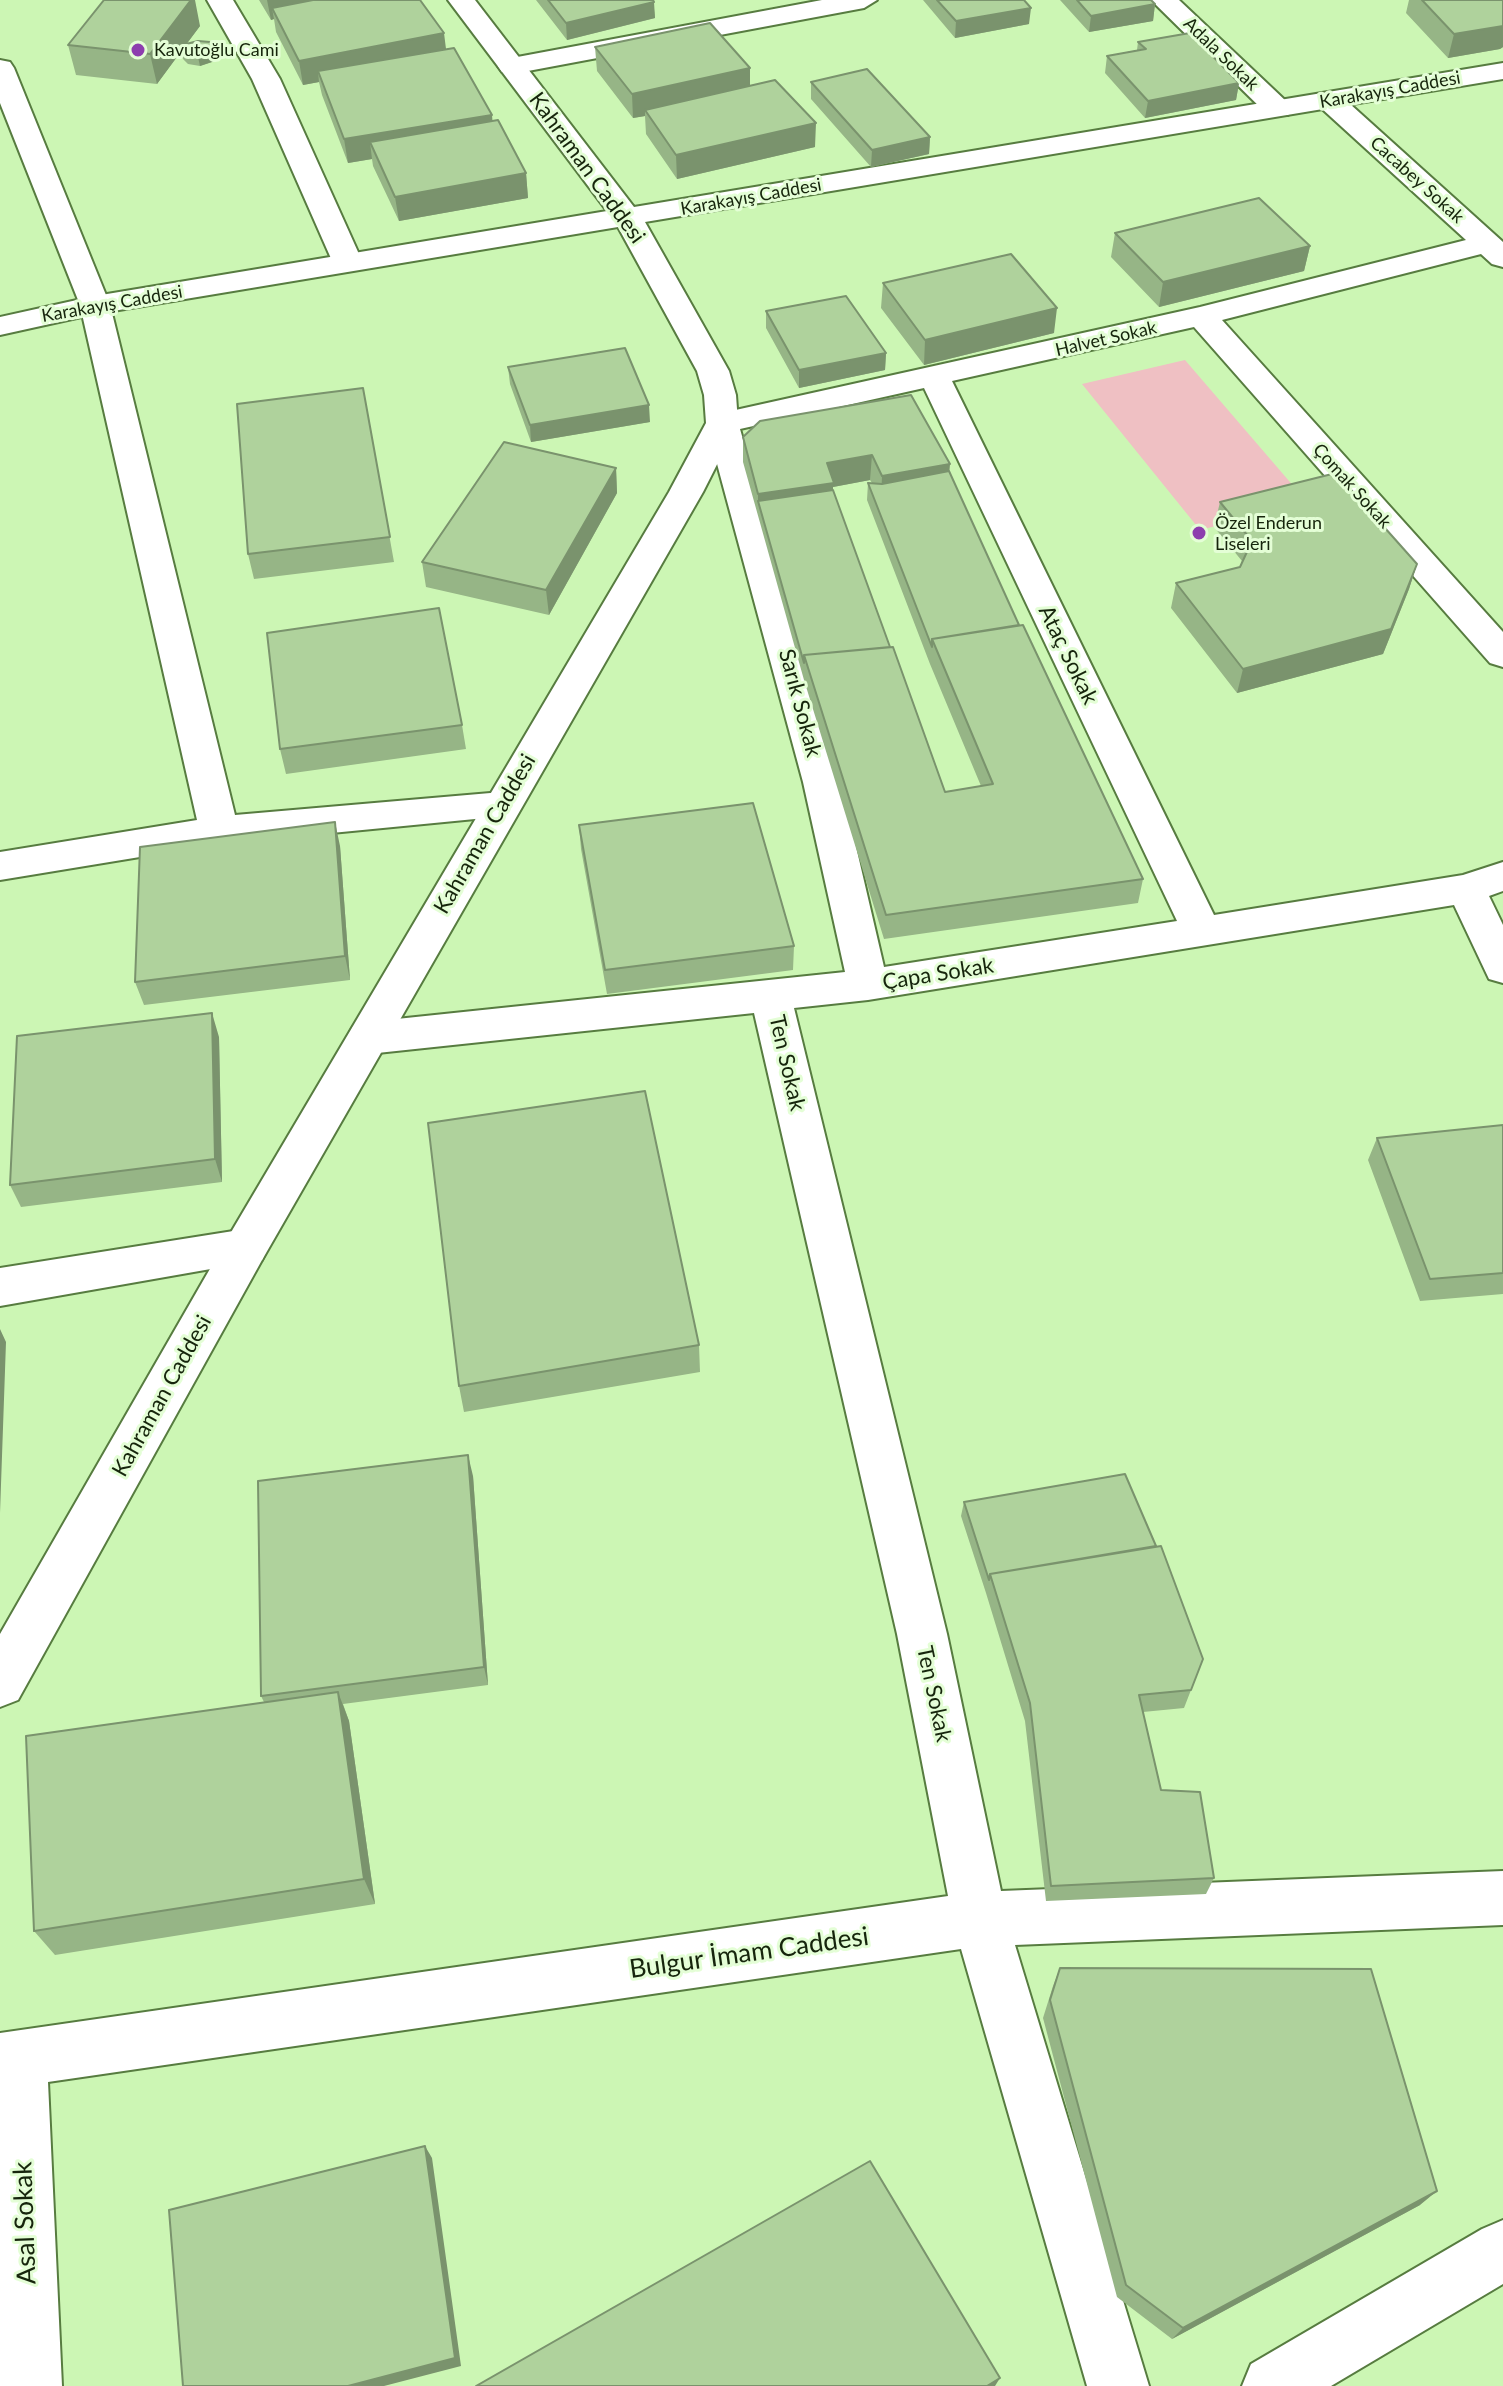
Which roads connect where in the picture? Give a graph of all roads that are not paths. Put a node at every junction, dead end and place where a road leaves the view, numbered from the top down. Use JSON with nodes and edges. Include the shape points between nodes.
{"nodes":[{"id":1,"x":220,"y":0,"type":"edge"},
{"id":2,"x":461,"y":0,"type":"edge"},
{"id":3,"x":864,"y":0,"type":"edge"},
{"id":4,"x":1164,"y":0,"type":"edge"},
{"id":5,"x":512,"y":66,"type":"junction"},
{"id":6,"x":0,"y":68,"type":"edge"},
{"id":7,"x":1500,"y":71,"type":"edge"},
{"id":8,"x":1330,"y":101,"type":"junction"},
{"id":9,"x":1278,"y":109,"type":"junction"},
{"id":10,"x":9,"y":114,"type":"edge"},
{"id":11,"x":628,"y":218,"type":"junction"},
{"id":12,"x":1495,"y":251,"type":"edge"},
{"id":13,"x":348,"y":263,"type":"junction"},
{"id":14,"x":95,"y":305,"type":"junction"},
{"id":15,"x":1201,"y":316,"type":"junction"},
{"id":16,"x":0,"y":326,"type":"edge"},
{"id":17,"x":935,"y":378,"type":"junction"},
{"id":18,"x":722,"y":423,"type":"junction"},
{"id":19,"x":1503,"y":655,"type":"edge"},
{"id":20,"x":502,"y":805,"type":"junction"},
{"id":21,"x":219,"y":830,"type":"junction"},
{"id":22,"x":0,"y":866,"type":"edge"},
{"id":23,"x":1485,"y":882,"type":"edge"},
{"id":24,"x":1202,"y":931,"type":"junction"},
{"id":25,"x":1503,"y":968,"type":"edge"},
{"id":26,"x":868,"y":985,"type":"junction"},
{"id":27,"x":771,"y":997,"type":"junction"},
{"id":28,"x":368,"y":1038,"type":"junction"},
{"id":29,"x":246,"y":1247,"type":"junction"},
{"id":30,"x":0,"y":1287,"type":"edge"},
{"id":31,"x":0,"y":1683,"type":"edge"},
{"id":32,"x":1503,"y":1898,"type":"edge"},
{"id":33,"x":980,"y":1919,"type":"junction"},
{"id":34,"x":10,"y":2061,"type":"edge"},
{"id":35,"x":1503,"y":2250,"type":"edge"},
{"id":36,"x":31,"y":2386,"type":"edge"},
{"id":37,"x":1118,"y":2386,"type":"edge"},
{"id":38,"x":1273,"y":2386,"type":"edge"}],
"edges":[{"from":1,"to":13,"type":"street","via":[[266,79]]},
{"from":2,"to":5,"type":"street","name":"Kahraman Caddesi"},
{"from":3,"to":5,"type":"street"},
{"from":4,"to":9,"type":"street","name":"Adala Sokak"},
{"from":5,"to":11,"type":"street","name":"Kahraman Caddesi"},
{"from":6,"to":10,"type":"street"},
{"from":7,"to":8,"type":"street","name":"Karakayış Caddesi"},
{"from":8,"to":9,"type":"street","name":"Karakayış Caddesi"},
{"from":8,"to":12,"type":"street","name":"Cacabey Sokak"},
{"from":9,"to":11,"type":"street","name":"Karakayış Caddesi"},
{"from":10,"to":14,"type":"street"},
{"from":11,"to":13,"type":"street","name":"Karakayış Caddesi"},
{"from":11,"to":18,"type":"street","name":"Kahraman Caddesi","via":[[713,371]]},
{"from":12,"to":15,"type":"street","name":"Halvet Sokak"},
{"from":13,"to":14,"type":"street","name":"Karakayış Caddesi"},
{"from":14,"to":16,"type":"street","name":"Karakayış Caddesi"},
{"from":14,"to":21,"type":"street"},
{"from":15,"to":17,"type":"street","name":"Halvet Sokak"},
{"from":15,"to":19,"type":"street","name":"Çomak Sokak"},
{"from":17,"to":18,"type":"street","name":"Halvet Sokak"},
{"from":17,"to":24,"type":"street","name":"Ataç Sokak"},
{"from":18,"to":20,"type":"street","name":"Kahraman Caddesi"},
{"from":18,"to":26,"type":"street","name":"Sarık Sokak","via":[[822,782]]},
{"from":20,"to":21,"type":"street"},
{"from":20,"to":28,"type":"street","name":"Kahraman Caddesi"},
{"from":21,"to":22,"type":"street"},
{"from":23,"to":24,"type":"street","name":"Çapa Sokak"},
{"from":23,"to":25,"type":"street"},
{"from":24,"to":26,"type":"street","name":"Çapa Sokak"},
{"from":26,"to":27,"type":"street","name":"Çapa Sokak"},
{"from":27,"to":28,"type":"street","name":"Çapa Sokak"},
{"from":27,"to":33,"type":"street","name":"Ten Sokak","via":[[922,1634]]},
{"from":28,"to":29,"type":"street","name":"Kahraman Caddesi"},
{"from":29,"to":30,"type":"street"},
{"from":29,"to":31,"type":"street","name":"Kahraman Caddesi"},
{"from":32,"to":33,"type":"street","name":"Bulgur İmam Caddesi"},
{"from":33,"to":34,"type":"street","name":"Bulgur İmam Caddesi"},
{"from":33,"to":37,"type":"street","name":"Ten Sokak"},
{"from":34,"to":36,"type":"street","name":"Asal Sokak"},
{"from":35,"to":38,"type":"street"}]}
